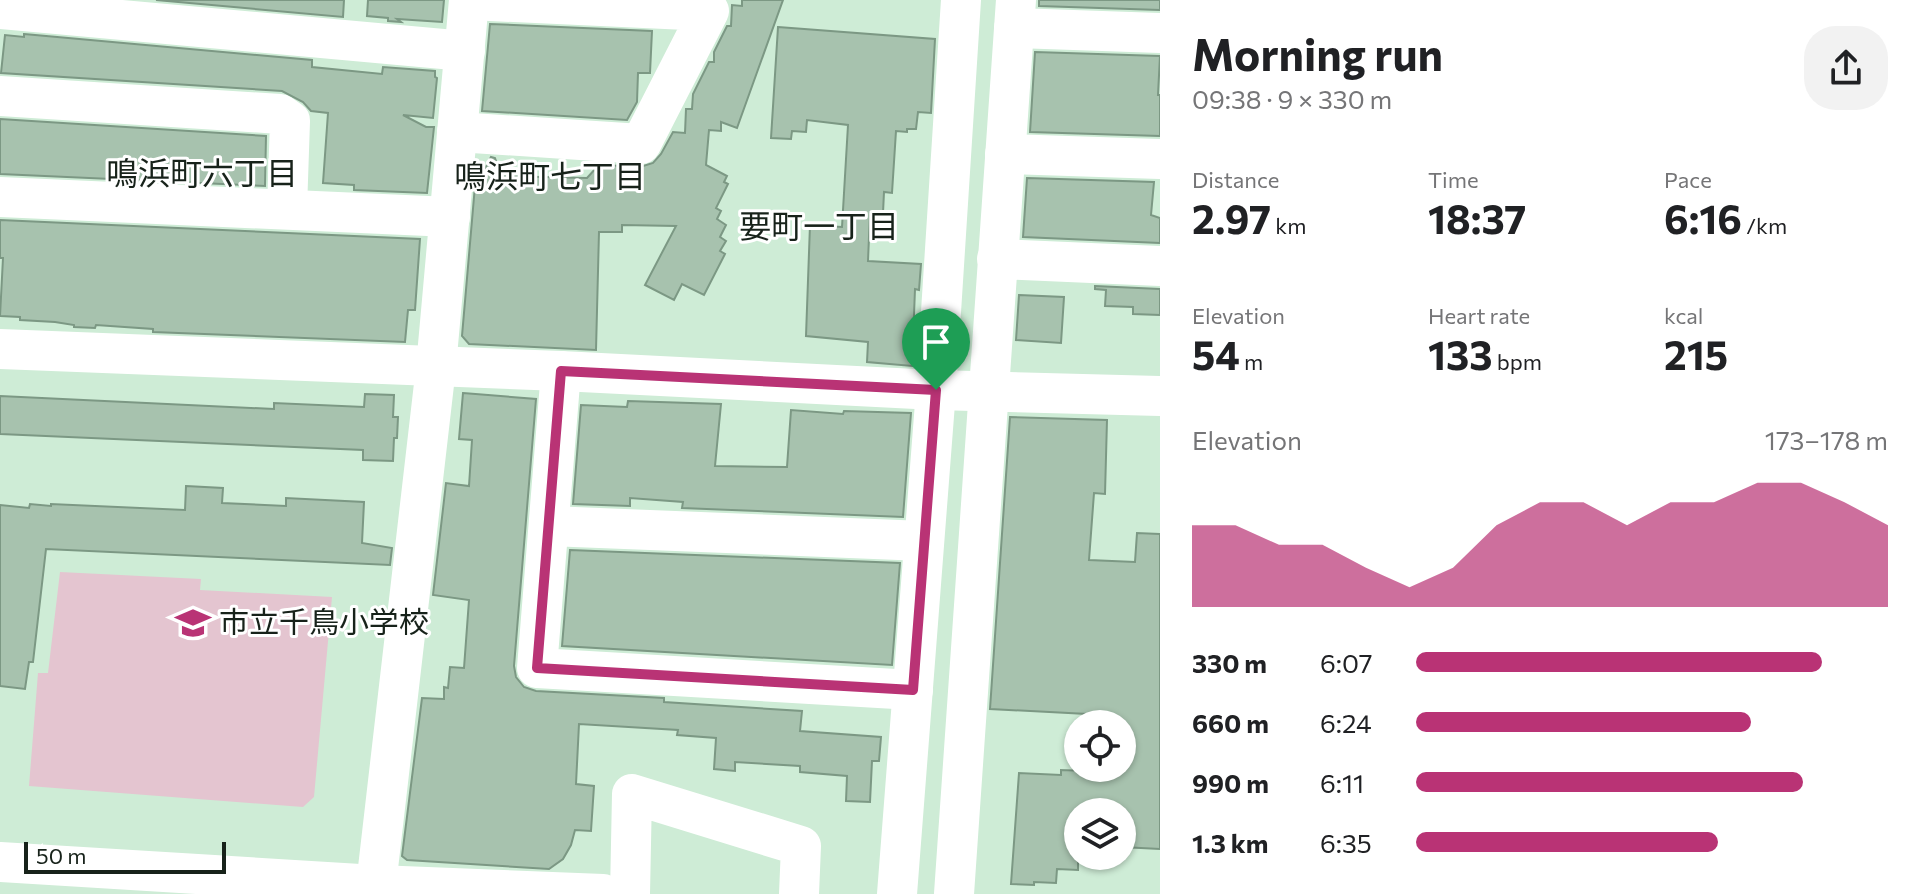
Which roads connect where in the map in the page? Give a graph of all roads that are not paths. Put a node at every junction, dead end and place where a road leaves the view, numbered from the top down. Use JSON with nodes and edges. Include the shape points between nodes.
{"nodes":[{"id":1,"x":469,"y":0,"type":"edge"},
{"id":2,"x":961,"y":0,"type":"edge"},
{"id":3,"x":0,"y":9,"type":"edge"},
{"id":4,"x":1015,"y":14,"type":"edge"},
{"id":5,"x":1160,"y":33,"type":"edge"},
{"id":6,"x":465,"y":51,"type":"junction"},
{"id":7,"x":0,"y":96,"type":"edge"},
{"id":8,"x":457,"y":132,"type":"junction"},
{"id":9,"x":1005,"y":154,"type":"junction"},
{"id":10,"x":1160,"y":159,"type":"edge"},
{"id":11,"x":0,"y":197,"type":"edge"},
{"id":12,"x":287,"y":209,"type":"junction"},
{"id":13,"x":450,"y":217,"type":"junction"},
{"id":14,"x":997,"y":259,"type":"junction"},
{"id":15,"x":1160,"y":266,"type":"edge"},
{"id":16,"x":0,"y":349,"type":"edge"},
{"id":17,"x":436,"y":367,"type":"junction"},
{"id":18,"x":561,"y":371,"type":"junction"},
{"id":19,"x":936,"y":390,"type":"junction"},
{"id":20,"x":988,"y":391,"type":"junction"},
{"id":21,"x":1160,"y":396,"type":"edge"},
{"id":22,"x":549,"y":526,"type":"junction"},
{"id":23,"x":924,"y":541,"type":"junction"},
{"id":24,"x":913,"y":690,"type":"junction"},
{"id":25,"x":0,"y":862,"type":"edge"},
{"id":26,"x":376,"y":889,"type":"edge"},
{"id":27,"x":603,"y":894,"type":"edge"},
{"id":28,"x":630,"y":894,"type":"edge"},
{"id":29,"x":799,"y":894,"type":"edge"},
{"id":30,"x":897,"y":894,"type":"edge"},
{"id":31,"x":954,"y":894,"type":"edge"}],
"edges":[{"from":1,"to":6,"type":"street"},
{"from":1,"to":8,"type":"street","via":[[709,11],[641,144]]},
{"from":2,"to":19,"type":"street"},
{"from":3,"to":6,"type":"street"},
{"from":4,"to":5,"type":"street"},
{"from":4,"to":9,"type":"street"},
{"from":6,"to":8,"type":"street"},
{"from":7,"to":12,"type":"street","via":[[280,114],[290,121]]},
{"from":8,"to":13,"type":"street"},
{"from":9,"to":10,"type":"street"},
{"from":9,"to":14,"type":"street"},
{"from":11,"to":12,"type":"street"},
{"from":12,"to":13,"type":"street"},
{"from":13,"to":17,"type":"street"},
{"from":14,"to":15,"type":"street"},
{"from":14,"to":20,"type":"street"},
{"from":16,"to":17,"type":"street"},
{"from":17,"to":18,"type":"street"},
{"from":17,"to":26,"type":"street"},
{"from":18,"to":19,"type":"street"},
{"from":18,"to":22,"type":"street"},
{"from":19,"to":20,"type":"street"},
{"from":19,"to":23,"type":"street"},
{"from":20,"to":21,"type":"street"},
{"from":20,"to":31,"type":"street"},
{"from":22,"to":23,"type":"street"},
{"from":22,"to":24,"type":"street","via":[[537,668]]},
{"from":23,"to":24,"type":"street"},
{"from":24,"to":30,"type":"street"},
{"from":25,"to":26,"type":"street"},
{"from":26,"to":27,"type":"street"},
{"from":28,"to":29,"type":"street","via":[[632,794],[801,846]]}]}
